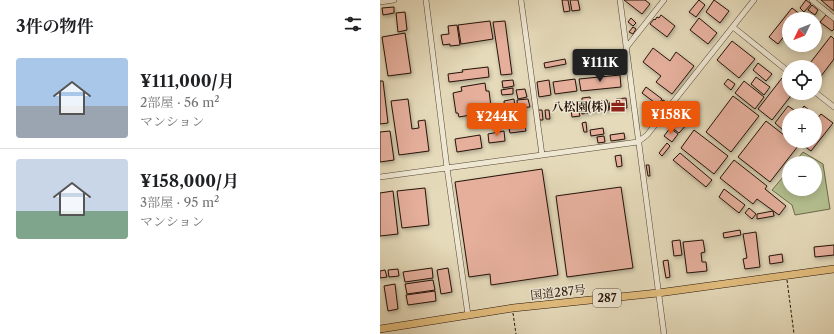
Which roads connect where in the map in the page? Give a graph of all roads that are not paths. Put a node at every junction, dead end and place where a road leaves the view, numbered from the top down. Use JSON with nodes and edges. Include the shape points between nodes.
{"nodes":[{"id":1,"x":394,"y":0,"type":"edge"},
{"id":2,"x":426,"y":0,"type":"edge"},
{"id":3,"x":521,"y":0,"type":"edge"},
{"id":4,"x":620,"y":0,"type":"edge"},
{"id":5,"x":664,"y":0,"type":"edge"},
{"id":6,"x":754,"y":0,"type":"edge"},
{"id":7,"x":812,"y":0,"type":"edge"},
{"id":8,"x":380,"y":2,"type":"edge"},
{"id":9,"x":834,"y":18,"type":"edge"},
{"id":10,"x":733,"y":27,"type":"junction"},
{"id":11,"x":626,"y":48,"type":"junction"},
{"id":12,"x":782,"y":66,"type":"edge"},
{"id":13,"x":822,"y":98,"type":"edge"},
{"id":14,"x":834,"y":107,"type":"edge"},
{"id":15,"x":638,"y":142,"type":"junction"},
{"id":16,"x":542,"y":155,"type":"junction"},
{"id":17,"x":447,"y":168,"type":"junction"},
{"id":18,"x":380,"y":177,"type":"edge"},
{"id":19,"x":834,"y":269,"type":"edge"},
{"id":20,"x":658,"y":293,"type":"junction"},
{"id":21,"x":468,"y":315,"type":"junction"},
{"id":22,"x":380,"y":329,"type":"edge"},
{"id":23,"x":664,"y":334,"type":"edge"}],
"edges":[{"from":1,"to":8,"type":"street"},
{"from":2,"to":17,"type":"street"},
{"from":3,"to":16,"type":"street"},
{"from":4,"to":11,"type":"street"},
{"from":5,"to":11,"type":"street"},
{"from":6,"to":10,"type":"street"},
{"from":7,"to":9,"type":"street"},
{"from":10,"to":12,"type":"street"},
{"from":10,"to":15,"type":"street","via":[[647,135]]},
{"from":11,"to":15,"type":"street"},
{"from":13,"to":14,"type":"street"},
{"from":15,"to":16,"type":"street"},
{"from":15,"to":20,"type":"street"},
{"from":16,"to":17,"type":"street"},
{"from":17,"to":18,"type":"street"},
{"from":17,"to":21,"type":"street"},
{"from":19,"to":20,"type":"highway","name":"国道287号","number":"287"},
{"from":20,"to":21,"type":"highway","name":"国道287号","number":"287"},
{"from":20,"to":23,"type":"street"},
{"from":21,"to":22,"type":"highway","name":"国道287号","number":"287"}]}
